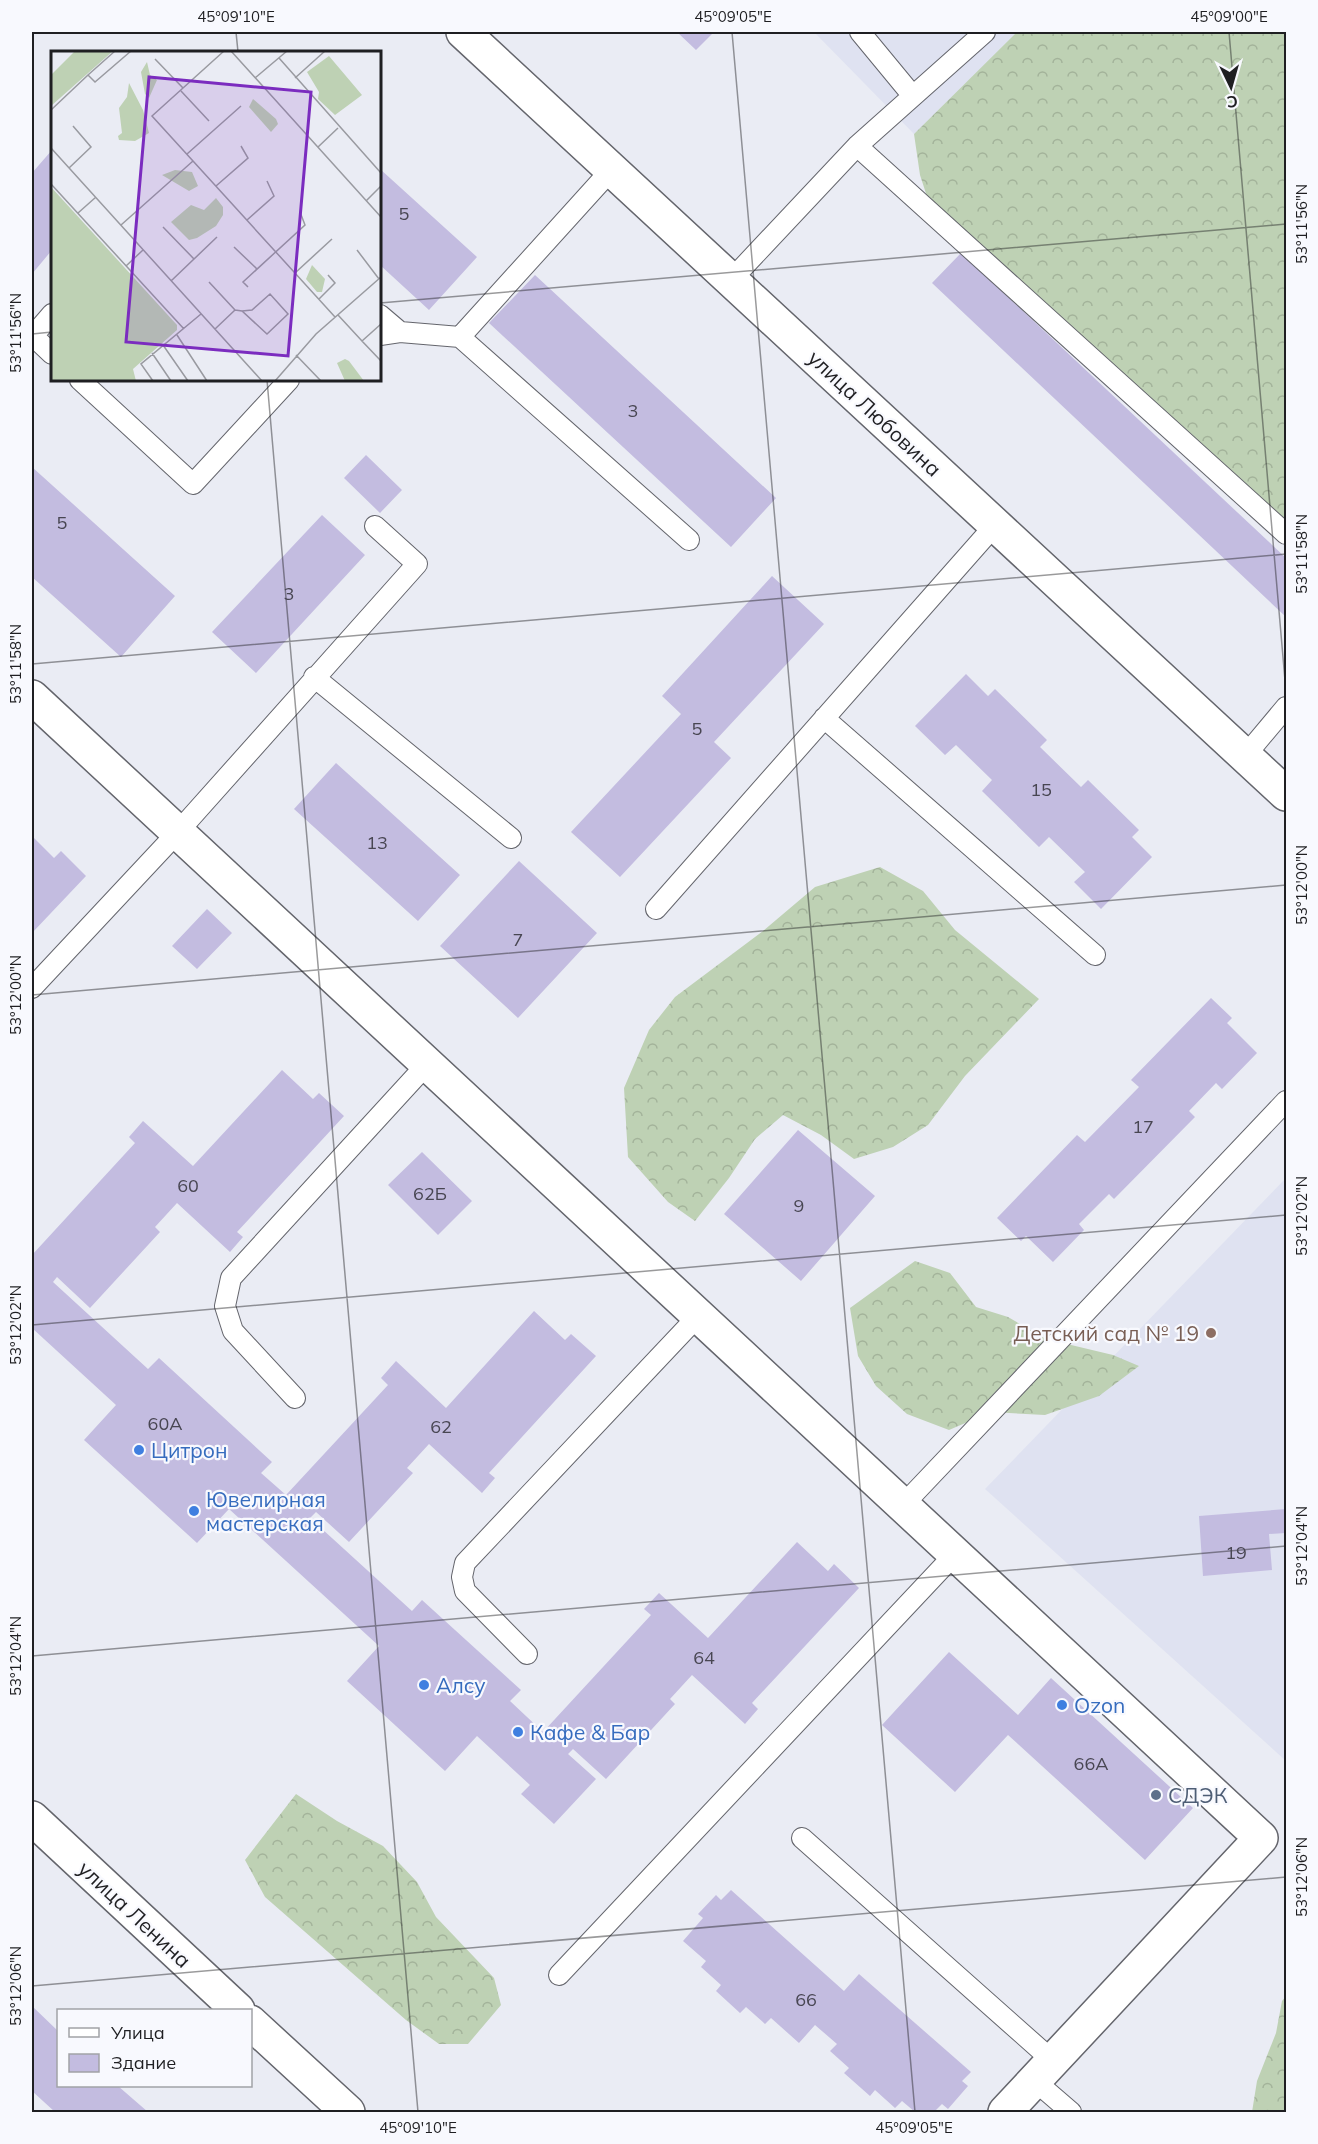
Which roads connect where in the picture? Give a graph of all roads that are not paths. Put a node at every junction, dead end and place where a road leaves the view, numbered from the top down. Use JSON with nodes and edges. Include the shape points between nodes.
{"nodes":[{"id":1,"x":463,"y":32,"type":"edge"},
{"id":2,"x":860,"y":32,"type":"edge"},
{"id":3,"x":985,"y":32,"type":"edge"},
{"id":4,"x":912,"y":95,"type":"junction"},
{"id":5,"x":857,"y":146,"type":"junction"},
{"id":6,"x":612,"y":169,"type":"junction"},
{"id":7,"x":731,"y":280,"type":"junction"},
{"id":8,"x":51,"y":315,"type":"edge"},
{"id":9,"x":381,"y":316,"type":"edge"},
{"id":10,"x":400,"y":332,"type":"junction"},
{"id":11,"x":381,"y":335,"type":"edge"},
{"id":12,"x":460,"y":337,"type":"junction"},
{"id":13,"x":51,"y":353,"type":"edge"},
{"id":14,"x":81,"y":381,"type":"edge"},
{"id":15,"x":288,"y":381,"type":"edge"},
{"id":16,"x":375,"y":525,"type":"dead end"},
{"id":17,"x":995,"y":525,"type":"junction"},
{"id":18,"x":1287,"y":534,"type":"edge"},
{"id":19,"x":689,"y":540,"type":"dead end"},
{"id":20,"x":314,"y":677,"type":"junction"},
{"id":21,"x":32,"y":697,"type":"edge"},
{"id":22,"x":1287,"y":707,"type":"edge"},
{"id":23,"x":824,"y":718,"type":"junction"},
{"id":24,"x":1245,"y":756,"type":"junction"},
{"id":25,"x":1287,"y":794,"type":"edge"},
{"id":26,"x":177,"y":833,"type":"junction"},
{"id":27,"x":512,"y":838,"type":"dead end"},
{"id":28,"x":656,"y":909,"type":"dead end"},
{"id":29,"x":1095,"y":955,"type":"dead end"},
{"id":30,"x":32,"y":988,"type":"edge"},
{"id":31,"x":428,"y":1063,"type":"junction"},
{"id":32,"x":1287,"y":1101,"type":"edge"},
{"id":33,"x":699,"y":1315,"type":"junction"},
{"id":34,"x":295,"y":1398,"type":"dead end"},
{"id":35,"x":903,"y":1505,"type":"junction"},
{"id":36,"x":955,"y":1554,"type":"junction"},
{"id":37,"x":527,"y":1654,"type":"dead end"},
{"id":38,"x":32,"y":1818,"type":"edge"},
{"id":39,"x":802,"y":1838,"type":"dead end"},
{"id":40,"x":559,"y":1975,"type":"dead end"},
{"id":41,"x":237,"y":2009,"type":"edge"},
{"id":42,"x":252,"y":2024,"type":"edge"},
{"id":43,"x":1044,"y":2071,"type":"junction"},
{"id":44,"x":348,"y":2112,"type":"edge"},
{"id":45,"x":1005,"y":2112,"type":"edge"},
{"id":46,"x":1071,"y":2112,"type":"edge"}],
"edges":[{"from":1,"to":6,"type":"street","name":"улица Любовина"},
{"from":2,"to":4,"type":"lane"},
{"from":3,"to":4,"type":"lane"},
{"from":4,"to":5,"type":"lane"},
{"from":5,"to":7,"type":"lane"},
{"from":5,"to":18,"type":"lane"},
{"from":6,"to":7,"type":"street","name":"улица Любовина"},
{"from":6,"to":12,"type":"lane"},
{"from":7,"to":17,"type":"street","name":"улица Любовина"},
{"from":8,"to":13,"type":"lane","via":[[33,336]]},
{"from":9,"to":10,"type":"lane"},
{"from":10,"to":11,"type":"lane"},
{"from":10,"to":12,"type":"lane"},
{"from":12,"to":19,"type":"lane"},
{"from":14,"to":15,"type":"lane","via":[[193,484]]},
{"from":16,"to":20,"type":"lane","via":[[417,564]]},
{"from":17,"to":23,"type":"lane"},
{"from":17,"to":24,"type":"street","name":"улица Любовина"},
{"from":20,"to":26,"type":"lane"},
{"from":20,"to":27,"type":"lane"},
{"from":21,"to":26,"type":"street"},
{"from":22,"to":24,"type":"lane"},
{"from":23,"to":28,"type":"lane"},
{"from":23,"to":29,"type":"lane"},
{"from":24,"to":25,"type":"street","name":"улица Любовина"},
{"from":26,"to":30,"type":"lane"},
{"from":26,"to":31,"type":"street"},
{"from":31,"to":33,"type":"street"},
{"from":31,"to":34,"type":"lane","via":[[231,1278],[225,1306],[232,1330]]},
{"from":32,"to":35,"type":"lane"},
{"from":33,"to":35,"type":"street"},
{"from":33,"to":37,"type":"lane","via":[[465,1563],[465,1591]]},
{"from":35,"to":36,"type":"street"},
{"from":36,"to":40,"type":"lane"},
{"from":36,"to":43,"type":"street","via":[[1261,1838]]},
{"from":38,"to":41,"type":"street","name":"улица Ленина"},
{"from":39,"to":43,"type":"lane"},
{"from":42,"to":44,"type":"street"},
{"from":43,"to":45,"type":"street"},
{"from":43,"to":46,"type":"lane"}]}
